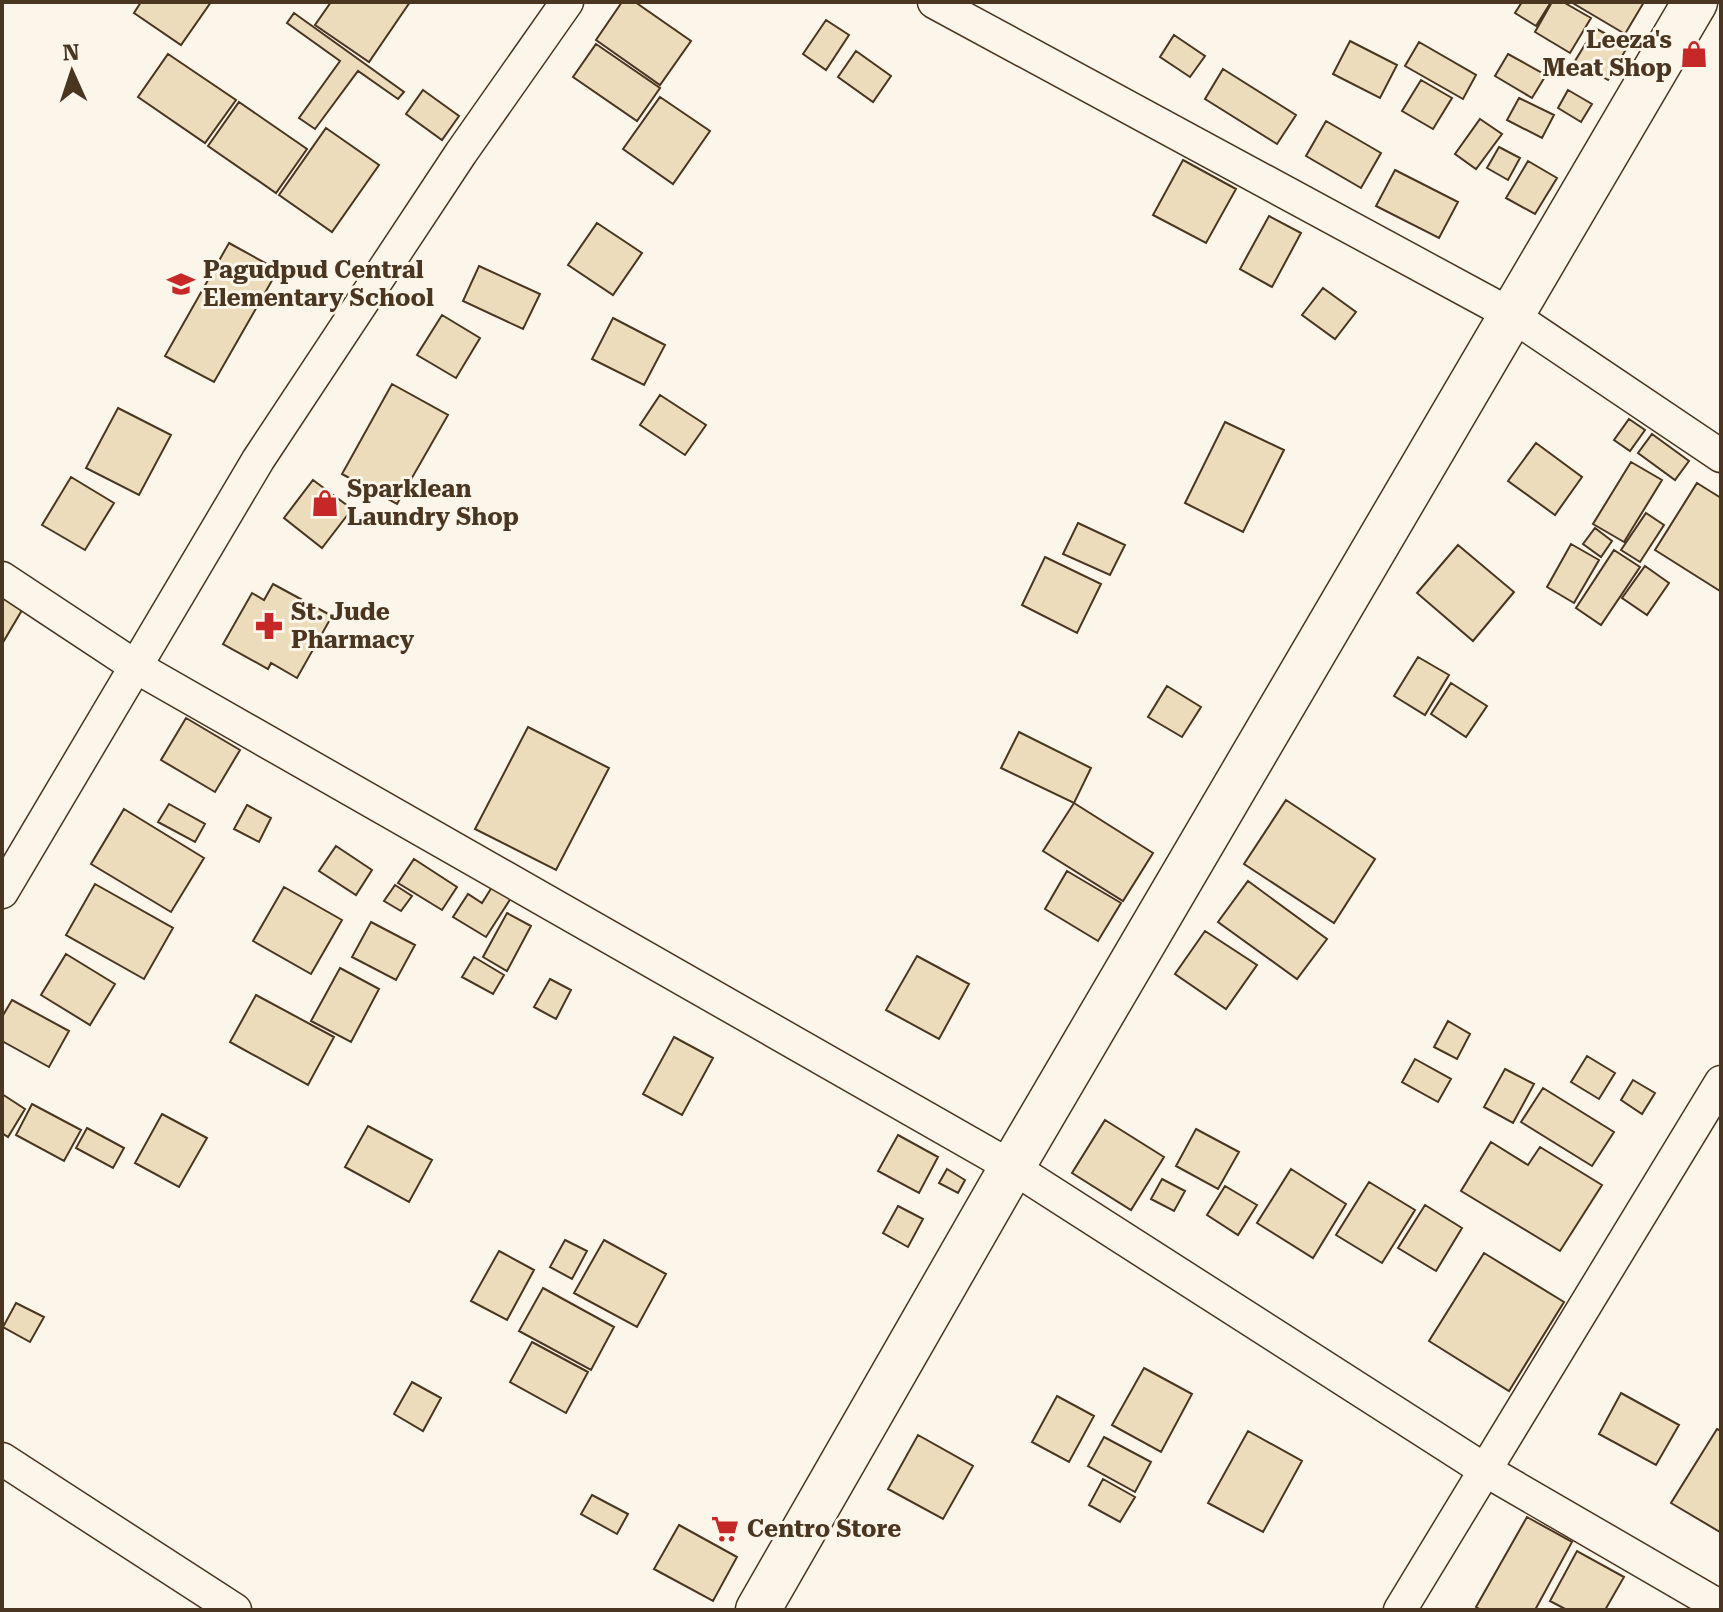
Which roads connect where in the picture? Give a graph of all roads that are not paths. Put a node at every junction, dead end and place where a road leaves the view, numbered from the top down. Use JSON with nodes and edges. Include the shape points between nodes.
{"nodes":[{"id":1,"x":567,"y":2,"type":"edge"},
{"id":2,"x":934,"y":2,"type":"edge"},
{"id":3,"x":1695,"y":2,"type":"edge"},
{"id":4,"x":1510,"y":314,"type":"junction"},
{"id":5,"x":1721,"y":456,"type":"edge"},
{"id":6,"x":2,"y":578,"type":"edge"},
{"id":7,"x":138,"y":668,"type":"junction"},
{"id":8,"x":2,"y":892,"type":"edge"},
{"id":9,"x":1721,"y":1082,"type":"edge"},
{"id":10,"x":1012,"y":1167,"type":"junction"},
{"id":11,"x":2,"y":1459,"type":"edge"},
{"id":12,"x":1485,"y":1470,"type":"junction"},
{"id":13,"x":1721,"y":1607,"type":"edge"},
{"id":14,"x":235,"y":1610,"type":"edge"},
{"id":15,"x":758,"y":1610,"type":"edge"},
{"id":16,"x":1400,"y":1610,"type":"edge"}],
"edges":[{"from":1,"to":7,"type":"street","via":[[258,460]]},
{"from":2,"to":4,"type":"street"},
{"from":3,"to":4,"type":"main road"},
{"from":4,"to":5,"type":"street"},
{"from":4,"to":10,"type":"main road"},
{"from":6,"to":7,"type":"street"},
{"from":7,"to":8,"type":"street"},
{"from":7,"to":10,"type":"street"},
{"from":9,"to":12,"type":"street"},
{"from":10,"to":12,"type":"street"},
{"from":10,"to":15,"type":"main road"},
{"from":11,"to":14,"type":"street"},
{"from":12,"to":13,"type":"street"},
{"from":12,"to":16,"type":"street"}]}
